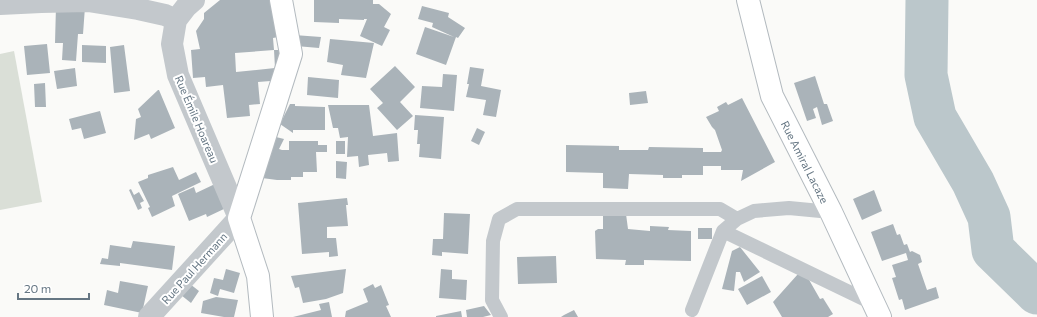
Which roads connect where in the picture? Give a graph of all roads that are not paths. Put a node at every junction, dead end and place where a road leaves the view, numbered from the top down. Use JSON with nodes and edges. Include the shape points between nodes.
{"nodes":[{"id":1,"x":194,"y":0,"type":"edge"},
{"id":2,"x":281,"y":0,"type":"edge"},
{"id":3,"x":748,"y":0,"type":"edge"},
{"id":4,"x":0,"y":4,"type":"edge"},
{"id":5,"x":176,"y":20,"type":"junction"},
{"id":6,"x":832,"y":212,"type":"junction"},
{"id":7,"x":239,"y":218,"type":"junction"},
{"id":8,"x":737,"y":218,"type":"junction"},
{"id":9,"x":723,"y":231,"type":"junction"},
{"id":10,"x":692,"y":310,"type":"dead end"},
{"id":11,"x":877,"y":311,"type":"edge"},
{"id":12,"x":149,"y":317,"type":"edge"},
{"id":13,"x":262,"y":317,"type":"edge"},
{"id":14,"x":500,"y":317,"type":"edge"}],
"edges":[{"from":1,"to":5,"type":"street"},
{"from":2,"to":7,"type":"street","via":[[291,54]]},
{"from":3,"to":6,"type":"street","name":"Rue Amiral Lacaze","via":[[772,96]]},
{"from":4,"to":5,"type":"street","via":[[88,1],[138,9]]},
{"from":5,"to":7,"type":"street","name":"Rue Émile Hoareau","via":[[172,44],[178,75]]},
{"from":6,"to":8,"type":"lane","via":[[789,208],[754,211]]},
{"from":6,"to":11,"type":"street","name":"Rue Amiral Lacaze"},
{"from":7,"to":12,"type":"street","name":"Rue Paul Hermann"},
{"from":7,"to":13,"type":"street","name":"Rue Émile Hoareau","via":[[258,276]]},
{"from":8,"to":9,"type":"lane"},
{"from":8,"to":14,"type":"lane","via":[[720,209],[517,209],[499,219],[493,241],[492,300]]},
{"from":9,"to":10,"type":"lane"},
{"from":9,"to":11,"type":"lane"}]}
